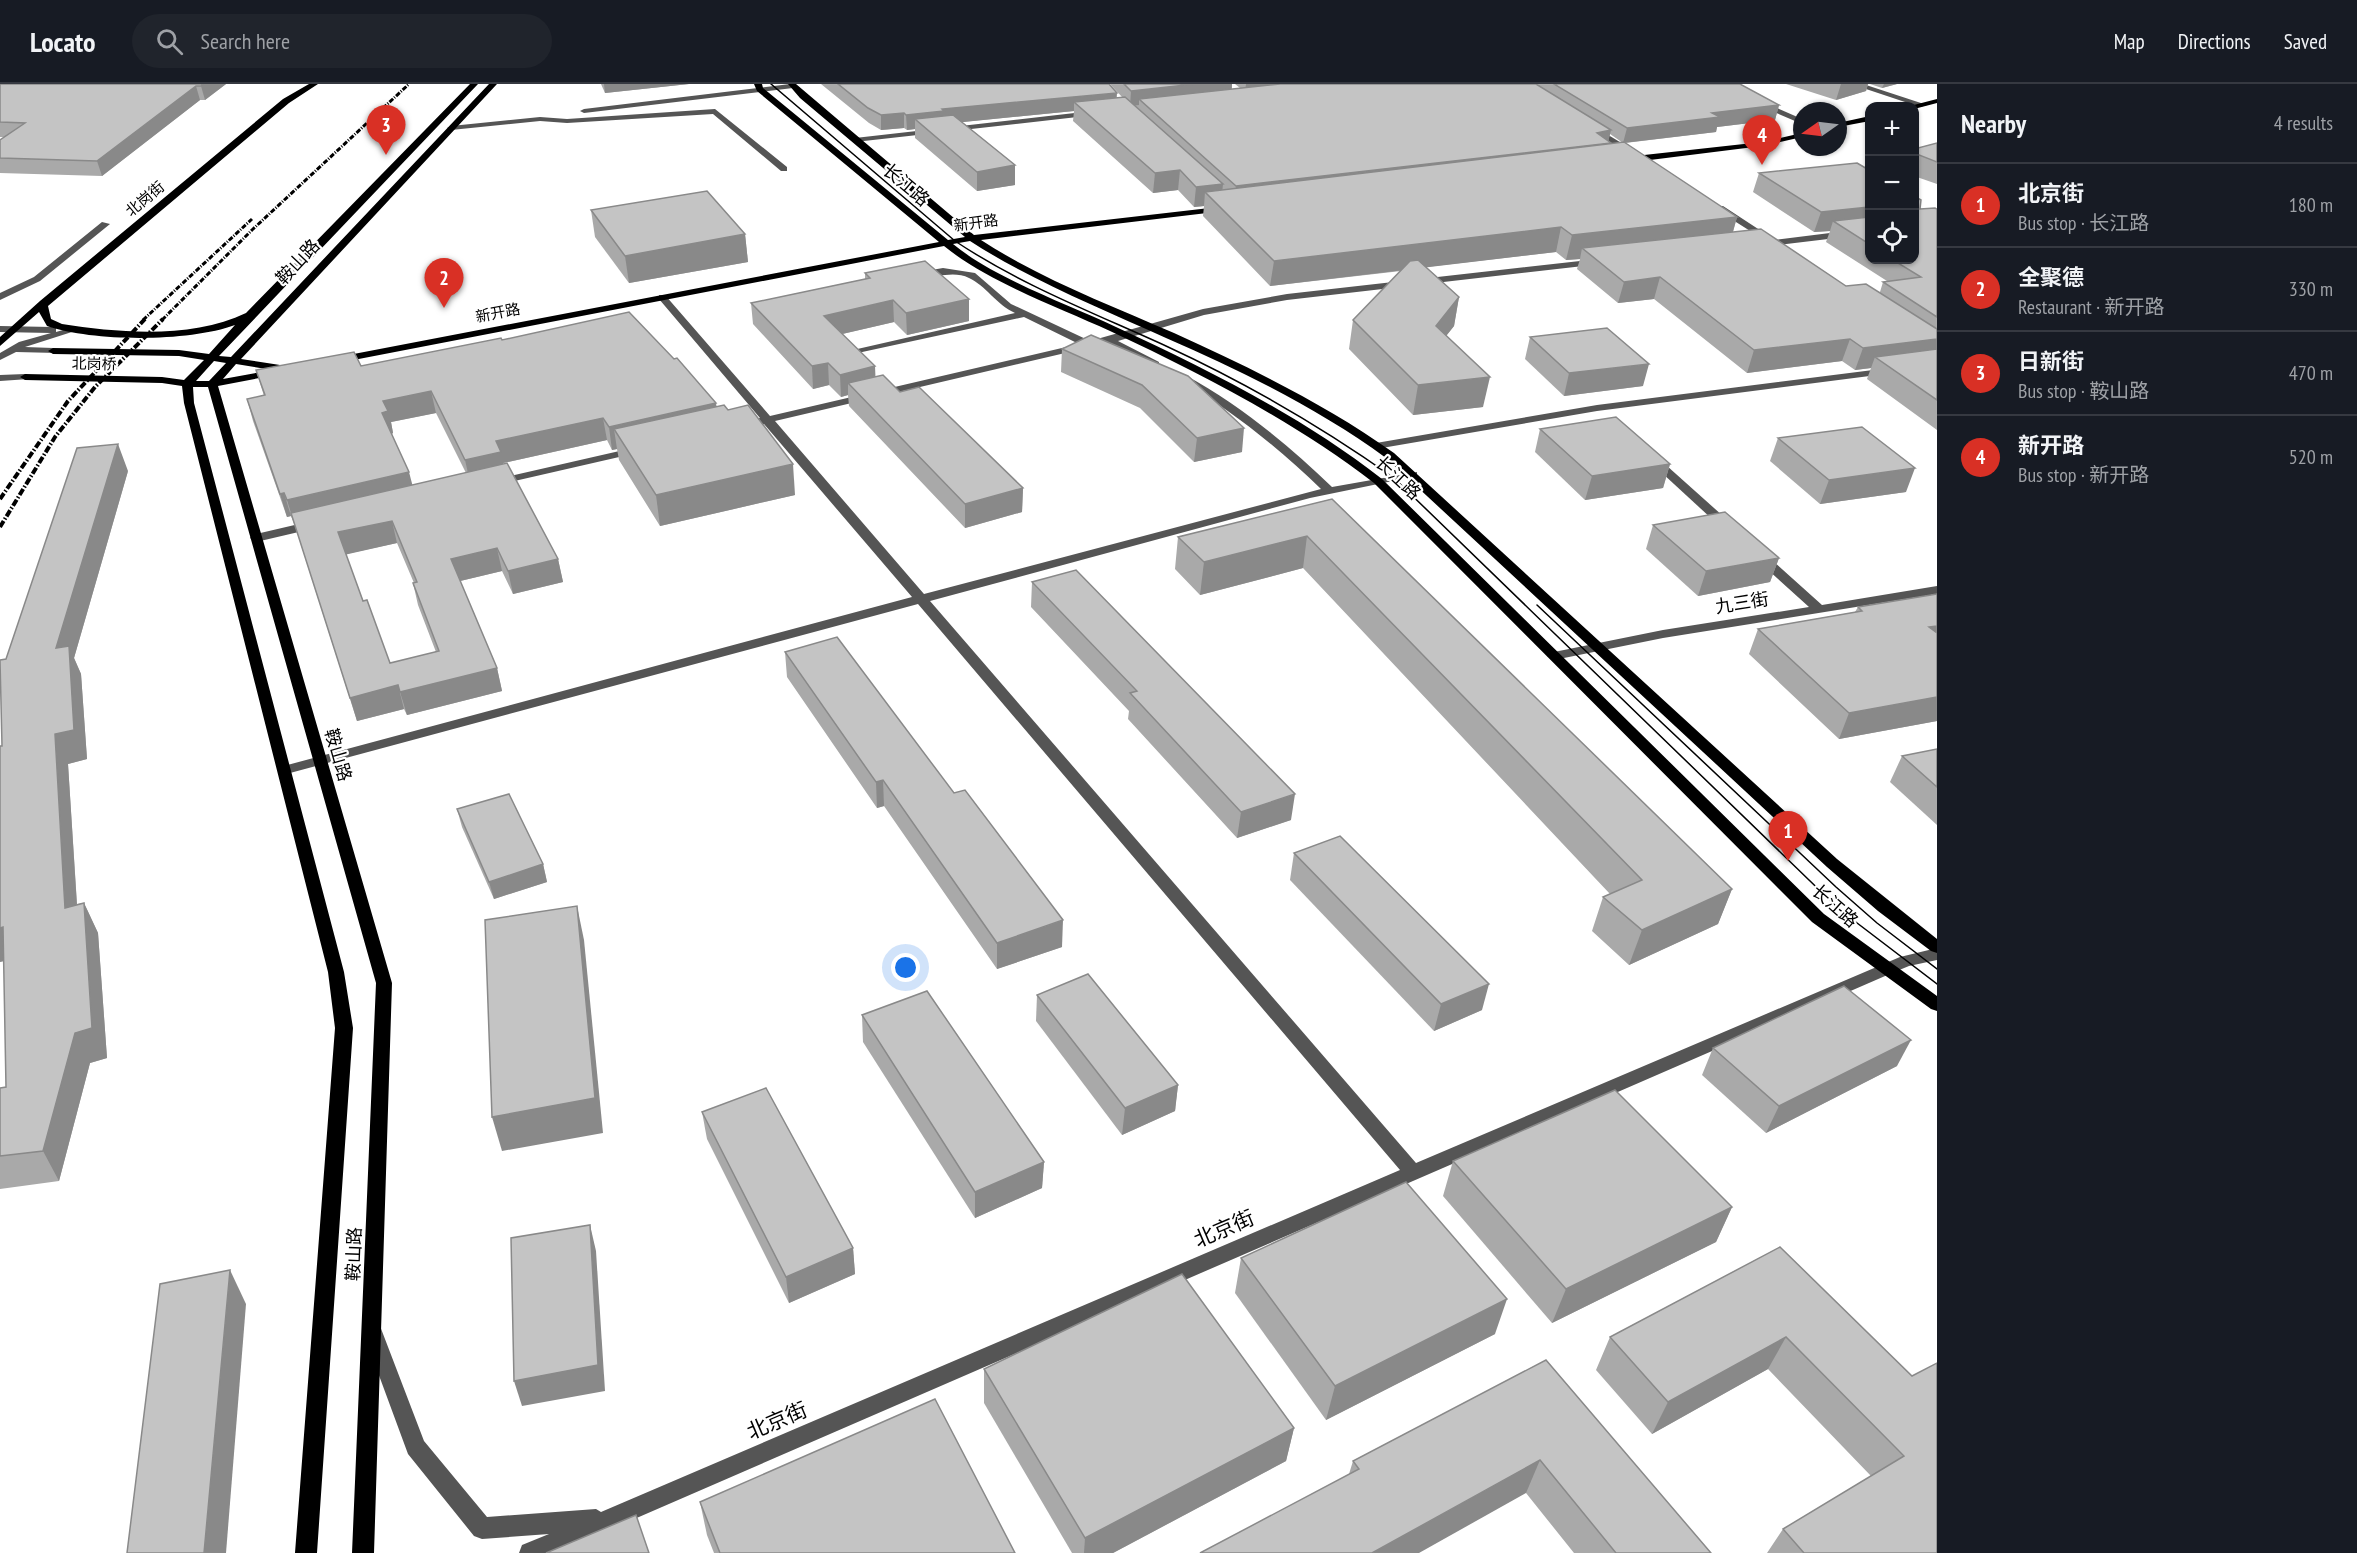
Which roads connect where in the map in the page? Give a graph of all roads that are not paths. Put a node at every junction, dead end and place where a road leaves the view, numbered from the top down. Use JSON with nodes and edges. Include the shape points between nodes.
{"nodes":[{"id":1,"x":314,"y":84,"type":"edge"},
{"id":2,"x":474,"y":84,"type":"edge"},
{"id":3,"x":492,"y":84,"type":"edge"},
{"id":4,"x":1855,"y":84,"type":"edge"},
{"id":5,"x":793,"y":85,"type":"edge"},
{"id":6,"x":759,"y":86,"type":"edge"},
{"id":7,"x":1750,"y":98,"type":"edge"},
{"id":8,"x":1937,"y":101,"type":"edge"},
{"id":9,"x":1907,"y":102,"type":"edge"},
{"id":10,"x":1919,"y":106,"type":"edge"},
{"id":11,"x":1102,"y":112,"type":"edge"},
{"id":12,"x":1793,"y":118,"type":"edge"},
{"id":13,"x":540,"y":119,"type":"junction"},
{"id":14,"x":1865,"y":119,"type":"edge"},
{"id":15,"x":1579,"y":121,"type":"edge"},
{"id":16,"x":1847,"y":124,"type":"edge"},
{"id":17,"x":451,"y":128,"type":"junction"},
{"id":18,"x":1793,"y":137,"type":"edge"},
{"id":19,"x":855,"y":140,"type":"junction"},
{"id":20,"x":1641,"y":158,"type":"junction"},
{"id":21,"x":1617,"y":161,"type":"edge"},
{"id":22,"x":784,"y":169,"type":"dead end"},
{"id":23,"x":1660,"y":170,"type":"edge"},
{"id":24,"x":1223,"y":199,"type":"edge"},
{"id":25,"x":1708,"y":200,"type":"edge"},
{"id":26,"x":1231,"y":207,"type":"joint"},
{"id":27,"x":105,"y":224,"type":"dead end"},
{"id":28,"x":1865,"y":232,"type":"edge"},
{"id":29,"x":972,"y":237,"type":"junction"},
{"id":30,"x":944,"y":243,"type":"junction"},
{"id":31,"x":1776,"y":243,"type":"junction"},
{"id":32,"x":1752,"y":245,"type":"edge"},
{"id":33,"x":1785,"y":249,"type":"edge"},
{"id":34,"x":1609,"y":261,"type":"edge"},
{"id":35,"x":908,"y":278,"type":"edge"},
{"id":36,"x":0,"y":297,"type":"edge"},
{"id":37,"x":662,"y":297,"type":"junction"},
{"id":38,"x":43,"y":303,"type":"junction"},
{"id":39,"x":1026,"y":314,"type":"junction"},
{"id":40,"x":250,"y":315,"type":"junction"},
{"id":41,"x":1153,"y":327,"type":"junction"},
{"id":42,"x":0,"y":329,"type":"edge"},
{"id":43,"x":14,"y":329,"type":"junction"},
{"id":44,"x":70,"y":331,"type":"junction"},
{"id":45,"x":187,"y":333,"type":"junction"},
{"id":46,"x":1127,"y":335,"type":"junction"},
{"id":47,"x":1109,"y":340,"type":"junction"},
{"id":48,"x":0,"y":343,"type":"edge"},
{"id":49,"x":1089,"y":345,"type":"junction"},
{"id":50,"x":6,"y":349,"type":"edge"},
{"id":51,"x":49,"y":351,"type":"junction"},
{"id":52,"x":857,"y":352,"type":"edge"},
{"id":53,"x":211,"y":356,"type":"junction"},
{"id":54,"x":0,"y":357,"type":"edge"},
{"id":55,"x":232,"y":360,"type":"junction"},
{"id":56,"x":321,"y":363,"type":"edge"},
{"id":57,"x":0,"y":366,"type":"edge"},
{"id":58,"x":1902,"y":369,"type":"edge"},
{"id":59,"x":0,"y":378,"type":"edge"},
{"id":60,"x":25,"y":378,"type":"joint"},
{"id":61,"x":162,"y":380,"type":"junction"},
{"id":62,"x":187,"y":384,"type":"junction"},
{"id":63,"x":212,"y":384,"type":"junction"},
{"id":64,"x":189,"y":403,"type":"junction"},
{"id":65,"x":766,"y":420,"type":"junction"},
{"id":66,"x":732,"y":428,"type":"edge"},
{"id":67,"x":1376,"y":446,"type":"junction"},
{"id":68,"x":650,"y":447,"type":"edge"},
{"id":69,"x":1641,"y":448,"type":"edge"},
{"id":70,"x":1413,"y":474,"type":"junction"},
{"id":71,"x":1378,"y":481,"type":"junction"},
{"id":72,"x":488,"y":484,"type":"edge"},
{"id":73,"x":1330,"y":491,"type":"junction"},
{"id":74,"x":326,"y":522,"type":"edge"},
{"id":75,"x":256,"y":538,"type":"junction"},
{"id":76,"x":1937,"y":590,"type":"edge"},
{"id":77,"x":921,"y":599,"type":"junction"},
{"id":78,"x":1818,"y":608,"type":"junction"},
{"id":79,"x":1598,"y":646,"type":"junction"},
{"id":80,"x":1554,"y":656,"type":"junction"},
{"id":81,"x":320,"y":761,"type":"junction"},
{"id":82,"x":285,"y":770,"type":"junction"},
{"id":83,"x":1937,"y":947,"type":"edge"},
{"id":84,"x":1937,"y":954,"type":"edge"},
{"id":85,"x":1886,"y":969,"type":"junction"},
{"id":86,"x":1937,"y":1005,"type":"edge"},
{"id":87,"x":1414,"y":1174,"type":"junction"},
{"id":88,"x":371,"y":1325,"type":"junction"},
{"id":89,"x":608,"y":1520,"type":"junction"},
{"id":90,"x":306,"y":1553,"type":"edge"},
{"id":91,"x":363,"y":1553,"type":"edge"},
{"id":92,"x":530,"y":1553,"type":"edge"}],
"edges":[{"from":1,"to":38,"type":"main road","name":"北岗街","via":[[286,101]]},
{"from":2,"to":40,"type":"main road","name":"鞍山路"},
{"from":3,"to":17,"type":"main road","name":"鞍山路"},
{"from":4,"to":9,"type":"street"},
{"from":5,"to":6,"type":"street"},
{"from":5,"to":19,"type":"main road","name":"长江路"},
{"from":6,"to":13,"type":"street"},
{"from":6,"to":30,"type":"main road","name":"长江路"},
{"from":7,"to":12,"type":"street"},
{"from":8,"to":10,"type":"main road"},
{"from":11,"to":19,"type":"street"},
{"from":13,"to":17,"type":"street"},
{"from":13,"to":22,"type":"street","via":[[567,121],[715,111]]},
{"from":14,"to":16,"type":"main road"},
{"from":15,"to":20,"type":"street"},
{"from":17,"to":55,"type":"main road","name":"鞍山路"},
{"from":18,"to":20,"type":"main road"},
{"from":19,"to":29,"type":"main road","name":"长江路"},
{"from":20,"to":21,"type":"main road"},
{"from":20,"to":23,"type":"street"},
{"from":24,"to":26,"type":"street"},
{"from":25,"to":31,"type":"street"},
{"from":26,"to":29,"type":"main road","name":"新开路"},
{"from":27,"to":36,"type":"street","via":[[38,279]]},
{"from":28,"to":31,"type":"street"},
{"from":29,"to":30,"type":"main road","name":"新开路"},
{"from":29,"to":41,"type":"main road","name":"长江路","via":[[1030,274]]},
{"from":30,"to":37,"type":"main road","name":"新开路"},
{"from":30,"to":46,"type":"main road","name":"长江路","via":[[984,269]]},
{"from":31,"to":32,"type":"street"},
{"from":31,"to":33,"type":"street"},
{"from":34,"to":41,"type":"street","via":[[1287,297],[1203,312]]},
{"from":35,"to":39,"type":"street","via":[[943,271],[972,275],[1008,306]]},
{"from":37,"to":56,"type":"main road","name":"新开路"},
{"from":37,"to":65,"type":"street"},
{"from":38,"to":43,"type":"main road","name":"北岗街"},
{"from":38,"to":44,"type":"main road","via":[[50,324]]},
{"from":39,"to":49,"type":"street"},
{"from":39,"to":52,"type":"street"},
{"from":40,"to":45,"type":"main road","name":"鞍山路","via":[[234,323]]},
{"from":40,"to":53,"type":"main road"},
{"from":41,"to":46,"type":"street"},
{"from":41,"to":67,"type":"main road","name":"长江路","via":[[1255,376]]},
{"from":42,"to":43,"type":"street"},
{"from":43,"to":44,"type":"street"},
{"from":43,"to":48,"type":"main road","name":"北岗街"},
{"from":44,"to":45,"type":"main road","name":"北岗桥"},
{"from":44,"to":50,"type":"street"},
{"from":45,"to":53,"type":"main road","via":[[203,344]]},
{"from":46,"to":47,"type":"street"},
{"from":46,"to":71,"type":"main road","name":"长江路","via":[[1279,414]]},
{"from":47,"to":49,"type":"street"},
{"from":47,"to":73,"type":"street","via":[[1201,387],[1289,451]]},
{"from":49,"to":65,"type":"street"},
{"from":50,"to":51,"type":"street"},
{"from":50,"to":54,"type":"street"},
{"from":51,"to":53,"type":"main road","name":"北岗桥"},
{"from":51,"to":57,"type":"street","via":[[27,354]]},
{"from":53,"to":55,"type":"main road","name":"北岗桥"},
{"from":53,"to":62,"type":"main road"},
{"from":55,"to":63,"type":"main road","name":"鞍山路"},
{"from":55,"to":63,"type":"main road","name":"北岗桥","via":[[287,368]]},
{"from":58,"to":67,"type":"street"},
{"from":59,"to":60,"type":"street"},
{"from":60,"to":61,"type":"main road","name":"北岗桥"},
{"from":61,"to":62,"type":"main road"},
{"from":61,"to":64,"type":"main road"},
{"from":62,"to":63,"type":"main road"},
{"from":62,"to":64,"type":"main road","name":"鞍山路"},
{"from":63,"to":75,"type":"main road","name":"鞍山路"},
{"from":64,"to":82,"type":"main road","name":"鞍山路"},
{"from":65,"to":66,"type":"street"},
{"from":65,"to":77,"type":"street"},
{"from":67,"to":70,"type":"main road","name":"长江路"},
{"from":68,"to":72,"type":"street"},
{"from":69,"to":78,"type":"street"},
{"from":70,"to":71,"type":"street"},
{"from":70,"to":79,"type":"main road","name":"长江路"},
{"from":71,"to":73,"type":"street"},
{"from":71,"to":80,"type":"main road","name":"长江路"},
{"from":73,"to":77,"type":"street"},
{"from":74,"to":75,"type":"street"},
{"from":75,"to":81,"type":"main road","name":"鞍山路"},
{"from":76,"to":78,"type":"street","name":"九三街"},
{"from":77,"to":81,"type":"street"},
{"from":77,"to":87,"type":"street"},
{"from":78,"to":79,"type":"street","name":"九三街"},
{"from":79,"to":80,"type":"street","name":"九三街"},
{"from":79,"to":83,"type":"main road","name":"长江路","via":[[1832,863]]},
{"from":80,"to":85,"type":"main road","name":"长江路","via":[[1818,918]]},
{"from":81,"to":82,"type":"street"},
{"from":81,"to":88,"type":"main road","name":"鞍山路","via":[[384,983]]},
{"from":82,"to":90,"type":"main road","name":"鞍山路","via":[[336,972],[344,1028]]},
{"from":84,"to":85,"type":"street","name":"北京街"},
{"from":85,"to":86,"type":"main road","name":"长江路"},
{"from":85,"to":87,"type":"street","name":"北京街"},
{"from":87,"to":89,"type":"street","name":"北京街"},
{"from":88,"to":89,"type":"street","via":[[416,1447],[482,1528]]},
{"from":88,"to":91,"type":"main road","name":"鞍山路"},
{"from":89,"to":92,"type":"street","name":"北京街"}]}
